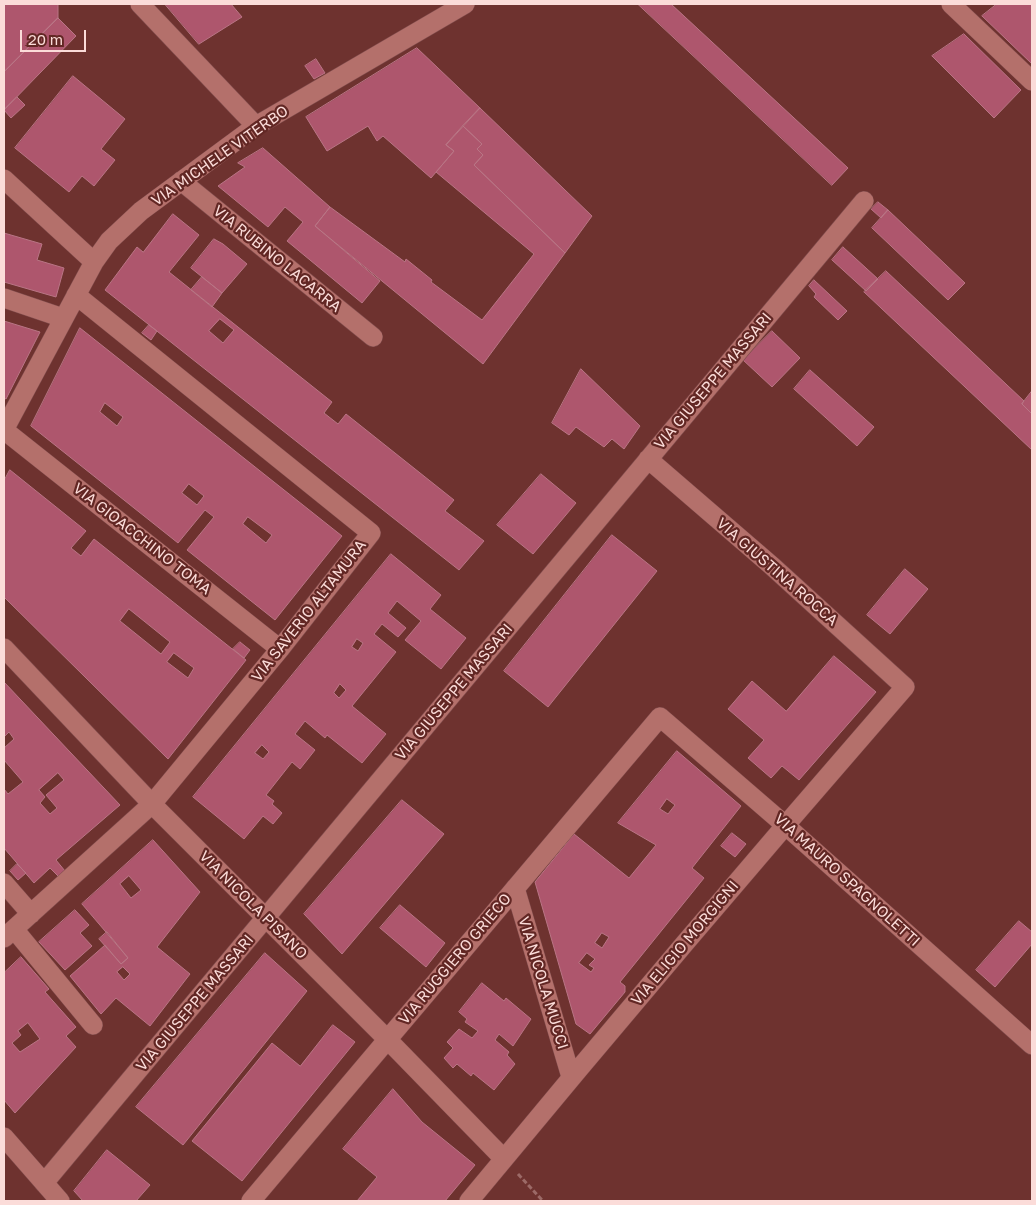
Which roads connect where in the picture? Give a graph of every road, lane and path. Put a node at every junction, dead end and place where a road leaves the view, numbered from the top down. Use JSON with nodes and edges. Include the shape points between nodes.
{"nodes":[{"id":1,"x":140,"y":4,"type":"edge"},
{"id":2,"x":465,"y":4,"type":"edge"},
{"id":3,"x":951,"y":4,"type":"edge"},
{"id":4,"x":1032,"y":81,"type":"edge"},
{"id":5,"x":256,"y":126,"type":"junction"},
{"id":6,"x":4,"y":179,"type":"edge"},
{"id":7,"x":181,"y":181,"type":"junction"},
{"id":8,"x":864,"y":201,"type":"dead end"},
{"id":9,"x":94,"y":262,"type":"junction"},
{"id":10,"x":76,"y":295,"type":"junction"},
{"id":11,"x":4,"y":298,"type":"edge"},
{"id":12,"x":63,"y":318,"type":"junction"},
{"id":13,"x":373,"y":337,"type":"dead end"},
{"id":14,"x":4,"y":430,"type":"edge"},
{"id":15,"x":648,"y":459,"type":"junction"},
{"id":16,"x":4,"y":648,"type":"edge"},
{"id":17,"x":280,"y":649,"type":"junction"},
{"id":18,"x":906,"y":687,"type":"joint"},
{"id":19,"x":660,"y":717,"type":"joint"},
{"id":20,"x":152,"y":804,"type":"junction"},
{"id":21,"x":785,"y":825,"type":"junction"},
{"id":22,"x":4,"y":883,"type":"edge"},
{"id":23,"x":515,"y":888,"type":"junction"},
{"id":24,"x":31,"y":914,"type":"junction"},
{"id":25,"x":266,"y":917,"type":"junction"},
{"id":26,"x":9,"y":934,"type":"edge"},
{"id":27,"x":93,"y":1025,"type":"dead end"},
{"id":28,"x":387,"y":1039,"type":"junction"},
{"id":29,"x":1032,"y":1045,"type":"edge"},
{"id":30,"x":571,"y":1077,"type":"junction"},
{"id":31,"x":4,"y":1137,"type":"edge"},
{"id":32,"x":504,"y":1159,"type":"junction"},
{"id":33,"x":44,"y":1183,"type":"junction"},
{"id":34,"x":60,"y":1201,"type":"edge"},
{"id":35,"x":251,"y":1201,"type":"edge"},
{"id":36,"x":469,"y":1201,"type":"edge"},
{"id":37,"x":543,"y":1201,"type":"edge"}],
"edges":[{"from":1,"to":5,"type":"street"},
{"from":2,"to":5,"type":"street","name":"VIA MICHELE VITERBO"},
{"from":3,"to":4,"type":"street"},
{"from":5,"to":7,"type":"street","name":"VIA MICHELE VITERBO"},
{"from":6,"to":9,"type":"street"},
{"from":7,"to":9,"type":"street","name":"VIA MICHELE VITERBO","via":[[140,211],[109,241]]},
{"from":7,"to":13,"type":"street","name":"VIA RUBINO LACARRA"},
{"from":8,"to":15,"type":"street","name":"VIA GIUSEPPE MASSARI"},
{"from":9,"to":10,"type":"street","name":"VIA MICHELE VITERBO"},
{"from":10,"to":12,"type":"street","name":"VIA MICHELE VITERBO"},
{"from":10,"to":17,"type":"street","name":"VIA SAVERIO ALTAMURA","via":[[371,532]]},
{"from":11,"to":12,"type":"street"},
{"from":12,"to":14,"type":"street","name":"VIA MICHELE VITERBO"},
{"from":14,"to":17,"type":"street","name":"VIA GIOACCHINO TOMA"},
{"from":15,"to":18,"type":"street","name":"VIA GIUSTINA ROCCA"},
{"from":15,"to":25,"type":"street","name":"VIA GIUSEPPE MASSARI"},
{"from":16,"to":20,"type":"street","name":"VIA NICOLA PISANO"},
{"from":17,"to":20,"type":"street","name":"VIA SAVERIO ALTAMURA"},
{"from":18,"to":21,"type":"street","name":"VIA ELIGIO MORGIGNI"},
{"from":19,"to":21,"type":"street","name":"VIA MAURO SPAGNOLETTI"},
{"from":19,"to":23,"type":"street","name":"VIA RUGGIERO GRIECO"},
{"from":20,"to":24,"type":"street","name":"VIA SAVERIO ALTAMURA"},
{"from":20,"to":25,"type":"street","name":"VIA NICOLA PISANO"},
{"from":21,"to":29,"type":"street","name":"VIA MAURO SPAGNOLETTI"},
{"from":21,"to":30,"type":"street","name":"VIA ELIGIO MORGIGNI"},
{"from":22,"to":24,"type":"street"},
{"from":23,"to":28,"type":"street","name":"VIA RUGGIERO GRIECO"},
{"from":23,"to":30,"type":"street","name":"VIA NICOLA MUCCI"},
{"from":24,"to":26,"type":"street","name":"VIA SAVERIO ALTAMURA"},
{"from":25,"to":28,"type":"street","name":"VIA NICOLA PISANO"},
{"from":25,"to":33,"type":"street","name":"VIA GIUSEPPE MASSARI"},
{"from":26,"to":27,"type":"street"},
{"from":28,"to":32,"type":"street","name":"VIA NICOLA PISANO"},
{"from":28,"to":35,"type":"street","name":"VIA RUGGIERO GRIECO"},
{"from":30,"to":32,"type":"street","name":"VIA ELIGIO MORGIGNI"},
{"from":31,"to":33,"type":"street"},
{"from":32,"to":36,"type":"street","name":"VIA ELIGIO MORGIGNI"},
{"from":32,"to":37,"type":"path"},
{"from":33,"to":34,"type":"street"}]}
